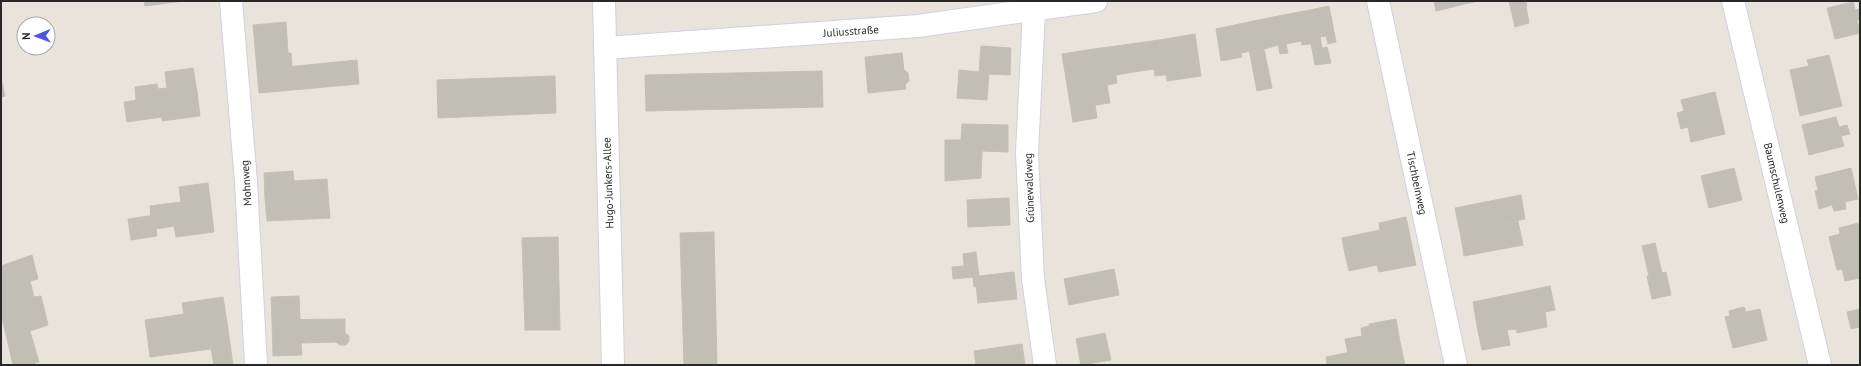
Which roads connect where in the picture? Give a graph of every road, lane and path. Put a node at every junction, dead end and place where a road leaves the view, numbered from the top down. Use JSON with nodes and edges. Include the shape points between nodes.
{"nodes":[{"id":1,"x":231,"y":1,"type":"edge"},
{"id":2,"x":604,"y":1,"type":"edge"},
{"id":3,"x":1378,"y":1,"type":"edge"},
{"id":4,"x":1733,"y":1,"type":"edge"},
{"id":5,"x":1088,"y":2,"type":"edge"},
{"id":6,"x":1034,"y":10,"type":"junction"},
{"id":7,"x":605,"y":48,"type":"junction"},
{"id":8,"x":256,"y":365,"type":"edge"},
{"id":9,"x":613,"y":365,"type":"edge"},
{"id":10,"x":1045,"y":365,"type":"edge"},
{"id":11,"x":1456,"y":365,"type":"edge"},
{"id":12,"x":1820,"y":365,"type":"edge"}],
"edges":[{"from":1,"to":8,"type":"street","name":"Mohnweg","via":[[246,182]]},
{"from":2,"to":7,"type":"street","name":"Hugo-Junkers-Allee"},
{"from":3,"to":11,"type":"street","name":"Tischbeinweg"},
{"from":4,"to":12,"type":"street","name":"Baumschulenweg"},
{"from":5,"to":6,"type":"street","name":"Juliusstraße"},
{"from":6,"to":7,"type":"street","name":"Juliusstraße","via":[[918,26]]},
{"from":6,"to":10,"type":"street","name":"Grünewaldweg","via":[[1027,153],[1033,279]]},
{"from":7,"to":9,"type":"street","name":"Hugo-Junkers-Allee"}]}
